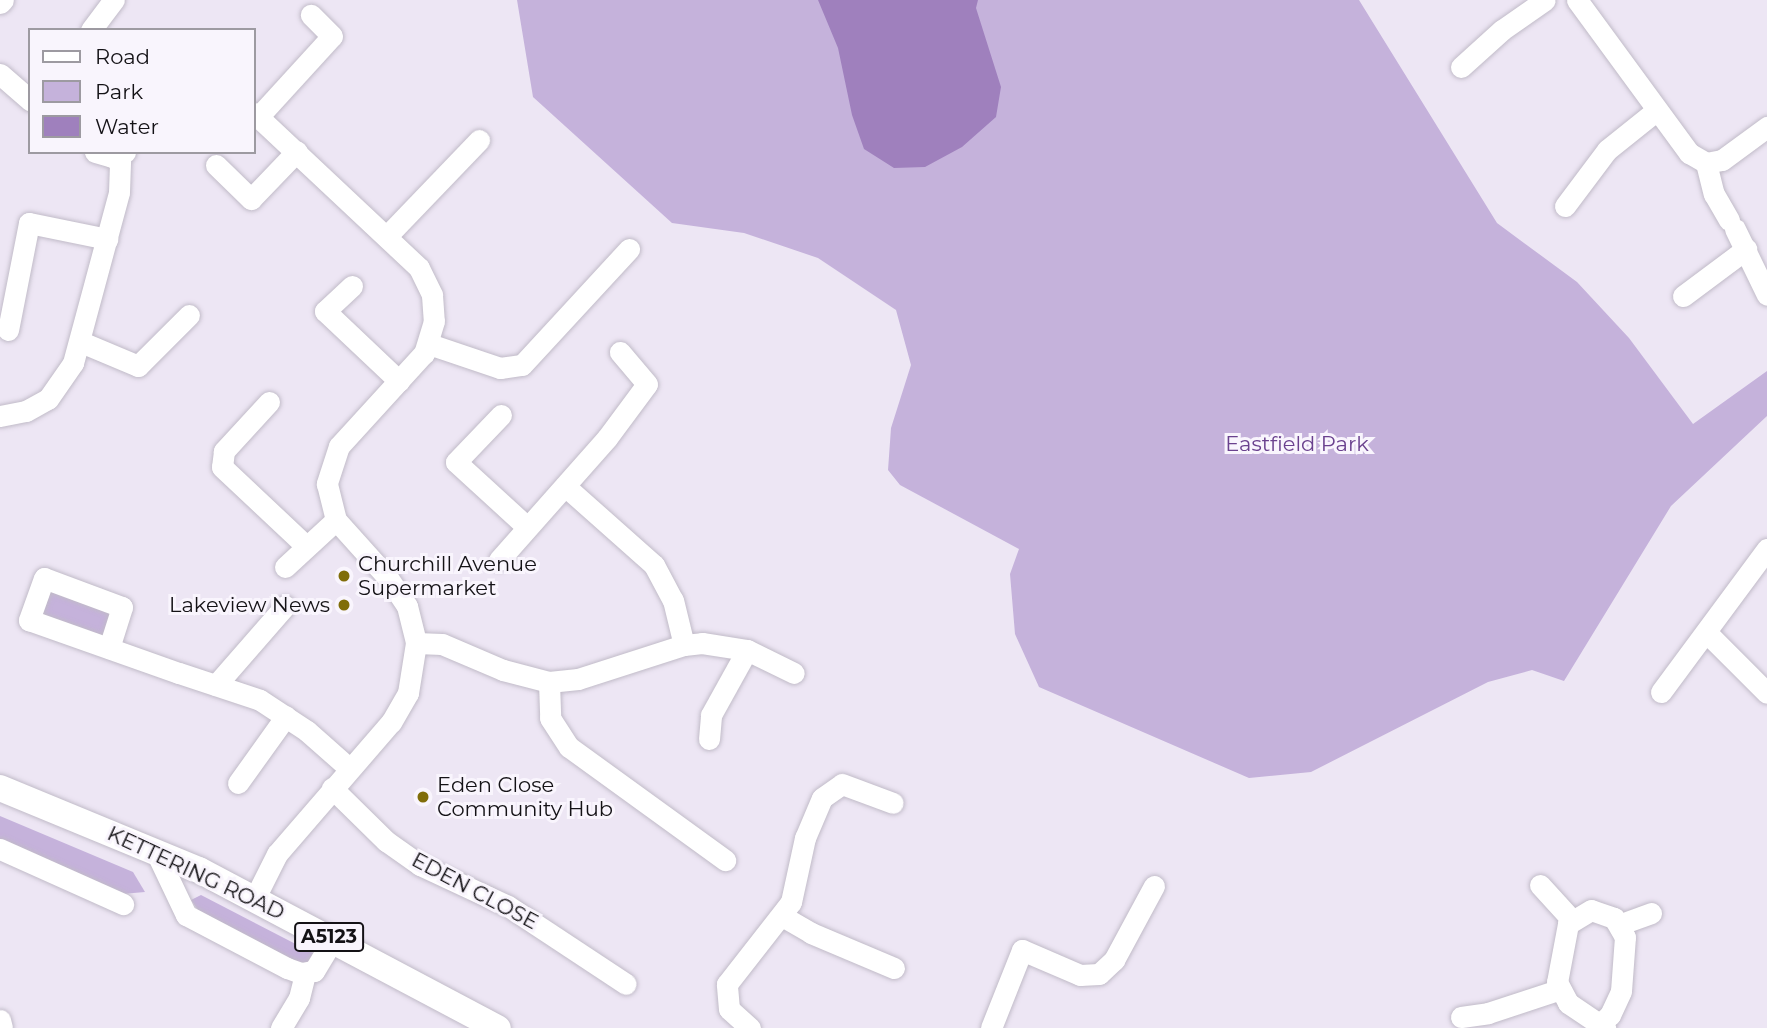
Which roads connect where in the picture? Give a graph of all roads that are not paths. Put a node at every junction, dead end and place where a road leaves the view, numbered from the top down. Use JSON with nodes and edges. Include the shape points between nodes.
{"nodes":[{"id":1,"x":114,"y":0,"type":"edge"},
{"id":2,"x":1545,"y":0,"type":"edge"},
{"id":3,"x":1577,"y":0,"type":"edge"},
{"id":4,"x":311,"y":15,"type":"dead end"},
{"id":5,"x":93,"y":28,"type":"edge"},
{"id":6,"x":1461,"y":67,"type":"dead end"},
{"id":7,"x":0,"y":74,"type":"edge"},
{"id":8,"x":28,"y":98,"type":"edge"},
{"id":9,"x":1657,"y":110,"type":"junction"},
{"id":10,"x":256,"y":114,"type":"edge"},
{"id":11,"x":1767,"y":127,"type":"edge"},
{"id":12,"x":479,"y":140,"type":"dead end"},
{"id":13,"x":297,"y":151,"type":"junction"},
{"id":14,"x":122,"y":154,"type":"edge"},
{"id":15,"x":1706,"y":163,"type":"junction"},
{"id":16,"x":216,"y":165,"type":"dead end"},
{"id":17,"x":1566,"y":206,"type":"dead end"},
{"id":18,"x":387,"y":236,"type":"junction"},
{"id":19,"x":107,"y":239,"type":"junction"},
{"id":20,"x":629,"y":249,"type":"dead end"},
{"id":21,"x":1746,"y":249,"type":"junction"},
{"id":22,"x":352,"y":286,"type":"dead end"},
{"id":23,"x":1767,"y":295,"type":"edge"},
{"id":24,"x":1684,"y":296,"type":"dead end"},
{"id":25,"x":189,"y":315,"type":"dead end"},
{"id":26,"x":8,"y":330,"type":"dead end"},
{"id":27,"x":81,"y":342,"type":"junction"},
{"id":28,"x":429,"y":344,"type":"junction"},
{"id":29,"x":620,"y":352,"type":"dead end"},
{"id":30,"x":399,"y":381,"type":"junction"},
{"id":31,"x":269,"y":402,"type":"dead end"},
{"id":32,"x":0,"y":415,"type":"edge"},
{"id":33,"x":501,"y":415,"type":"dead end"},
{"id":34,"x":565,"y":486,"type":"junction"},
{"id":35,"x":336,"y":520,"type":"junction"},
{"id":36,"x":527,"y":527,"type":"junction"},
{"id":37,"x":305,"y":545,"type":"junction"},
{"id":38,"x":1767,"y":549,"type":"edge"},
{"id":39,"x":499,"y":560,"type":"dead end"},
{"id":40,"x":285,"y":567,"type":"dead end"},
{"id":41,"x":285,"y":606,"type":"dead end"},
{"id":42,"x":1706,"y":632,"type":"junction"},
{"id":43,"x":416,"y":643,"type":"junction"},
{"id":44,"x":684,"y":645,"type":"junction"},
{"id":45,"x":109,"y":648,"type":"dead end"},
{"id":46,"x":747,"y":650,"type":"junction"},
{"id":47,"x":793,"y":673,"type":"dead end"},
{"id":48,"x":549,"y":682,"type":"junction"},
{"id":49,"x":216,"y":685,"type":"junction"},
{"id":50,"x":1661,"y":692,"type":"dead end"},
{"id":51,"x":1767,"y":693,"type":"edge"},
{"id":52,"x":286,"y":716,"type":"junction"},
{"id":53,"x":709,"y":739,"type":"dead end"},
{"id":54,"x":349,"y":768,"type":"junction"},
{"id":55,"x":239,"y":783,"type":"dead end"},
{"id":56,"x":0,"y":788,"type":"edge"},
{"id":57,"x":332,"y":788,"type":"junction"},
{"id":58,"x":893,"y":803,"type":"dead end"},
{"id":59,"x":0,"y":849,"type":"edge"},
{"id":60,"x":156,"y":852,"type":"junction"},
{"id":61,"x":725,"y":860,"type":"dead end"},
{"id":62,"x":199,"y":870,"type":"junction"},
{"id":63,"x":1540,"y":885,"type":"dead end"},
{"id":64,"x":1154,"y":886,"type":"dead end"},
{"id":65,"x":177,"y":896,"type":"junction"},
{"id":66,"x":255,"y":898,"type":"junction"},
{"id":67,"x":123,"y":904,"type":"dead end"},
{"id":68,"x":1651,"y":913,"type":"dead end"},
{"id":69,"x":782,"y":916,"type":"junction"},
{"id":70,"x":1571,"y":919,"type":"junction"},
{"id":71,"x":1621,"y":924,"type":"junction"},
{"id":72,"x":332,"y":939,"type":"junction"},
{"id":73,"x":894,"y":968,"type":"dead end"},
{"id":74,"x":305,"y":974,"type":"junction"},
{"id":75,"x":626,"y":984,"type":"dead end"},
{"id":76,"x":1558,"y":990,"type":"junction"},
{"id":77,"x":1461,"y":1017,"type":"dead end"},
{"id":78,"x":0,"y":1020,"type":"edge"},
{"id":79,"x":1603,"y":1025,"type":"edge"},
{"id":80,"x":2,"y":1028,"type":"edge"},
{"id":81,"x":281,"y":1028,"type":"edge"},
{"id":82,"x":498,"y":1028,"type":"edge"},
{"id":83,"x":750,"y":1028,"type":"edge"},
{"id":84,"x":991,"y":1028,"type":"edge"}],
"edges":[{"from":1,"to":5,"type":"street"},
{"from":2,"to":6,"type":"street"},
{"from":3,"to":9,"type":"street"},
{"from":4,"to":10,"type":"street","via":[[332,36]]},
{"from":7,"to":8,"type":"street"},
{"from":9,"to":15,"type":"street","via":[[1689,153]]},
{"from":9,"to":17,"type":"street","via":[[1606,150]]},
{"from":10,"to":13,"type":"street"},
{"from":11,"to":15,"type":"street","via":[[1722,160]]},
{"from":12,"to":18,"type":"street"},
{"from":13,"to":16,"type":"street","via":[[251,199]]},
{"from":13,"to":18,"type":"street"},
{"from":14,"to":19,"type":"street"},
{"from":15,"to":21,"type":"street","via":[[1714,194]]},
{"from":18,"to":28,"type":"street","via":[[428,282],[434,308]]},
{"from":19,"to":26,"type":"street","via":[[29,223]]},
{"from":19,"to":27,"type":"street"},
{"from":20,"to":28,"type":"street","via":[[522,365],[500,368]]},
{"from":21,"to":23,"type":"street"},
{"from":21,"to":24,"type":"street"},
{"from":22,"to":30,"type":"street","via":[[325,311]]},
{"from":25,"to":27,"type":"street","via":[[138,366]]},
{"from":27,"to":32,"type":"street","via":[[66,379],[48,399],[26,411]]},
{"from":28,"to":30,"type":"street"},
{"from":29,"to":34,"type":"street","via":[[647,384]]},
{"from":30,"to":35,"type":"street","via":[[333,458],[328,491]]},
{"from":31,"to":37,"type":"street","via":[[227,447],[222,467]]},
{"from":33,"to":36,"type":"street","via":[[456,461]]},
{"from":34,"to":36,"type":"street"},
{"from":34,"to":44,"type":"street","via":[[654,565],[673,600]]},
{"from":35,"to":37,"type":"street"},
{"from":35,"to":43,"type":"street","via":[[398,591]]},
{"from":36,"to":39,"type":"street"},
{"from":37,"to":40,"type":"street"},
{"from":38,"to":42,"type":"street"},
{"from":41,"to":49,"type":"street"},
{"from":42,"to":50,"type":"street"},
{"from":42,"to":51,"type":"street"},
{"from":43,"to":48,"type":"street","via":[[453,647],[503,670]]},
{"from":43,"to":54,"type":"street","via":[[413,676],[400,709]]},
{"from":44,"to":46,"type":"street","via":[[720,644]]},
{"from":44,"to":48,"type":"street","via":[[578,679]]},
{"from":45,"to":49,"type":"street"},
{"from":46,"to":47,"type":"street"},
{"from":46,"to":53,"type":"street","via":[[711,715]]},
{"from":48,"to":61,"type":"street","via":[[550,718],[569,747]]},
{"from":49,"to":52,"type":"street"},
{"from":52,"to":54,"type":"street"},
{"from":52,"to":55,"type":"street"},
{"from":54,"to":57,"type":"street"},
{"from":56,"to":60,"type":"main road","name":"KETTERING ROAD","number":"A5123"},
{"from":57,"to":66,"type":"street","via":[[277,853]]},
{"from":57,"to":75,"type":"street","name":"EDEN CLOSE","via":[[386,841],[420,864],[508,906]]},
{"from":58,"to":69,"type":"street","via":[[851,786],[828,790],[805,838],[799,879]]},
{"from":59,"to":67,"type":"street"},
{"from":60,"to":62,"type":"main road","name":"KETTERING ROAD","number":"A5123"},
{"from":60,"to":65,"type":"street"},
{"from":62,"to":65,"type":"street"},
{"from":62,"to":66,"type":"main road","name":"KETTERING ROAD","number":"A5123"},
{"from":63,"to":70,"type":"street"},
{"from":64,"to":84,"type":"street","via":[[1114,960],[1099,974],[1080,975],[1022,950]]},
{"from":65,"to":74,"type":"street","via":[[191,918]]},
{"from":66,"to":72,"type":"main road","name":"KETTERING ROAD","number":"A5123"},
{"from":68,"to":71,"type":"street"},
{"from":69,"to":73,"type":"street","via":[[810,933]]},
{"from":69,"to":83,"type":"street","via":[[727,984],[729,1009]]},
{"from":70,"to":71,"type":"street","via":[[1591,910]]},
{"from":70,"to":76,"type":"street","via":[[1560,949]]},
{"from":71,"to":79,"type":"street","via":[[1624,976],[1617,1002]]},
{"from":72,"to":74,"type":"street","via":[[318,967]]},
{"from":72,"to":82,"type":"main road","name":"KETTERING ROAD","number":"A5123"},
{"from":74,"to":81,"type":"street","via":[[299,999]]},
{"from":76,"to":77,"type":"street"},
{"from":76,"to":79,"type":"street","via":[[1580,1013]]},
{"from":78,"to":80,"type":"street"}]}
